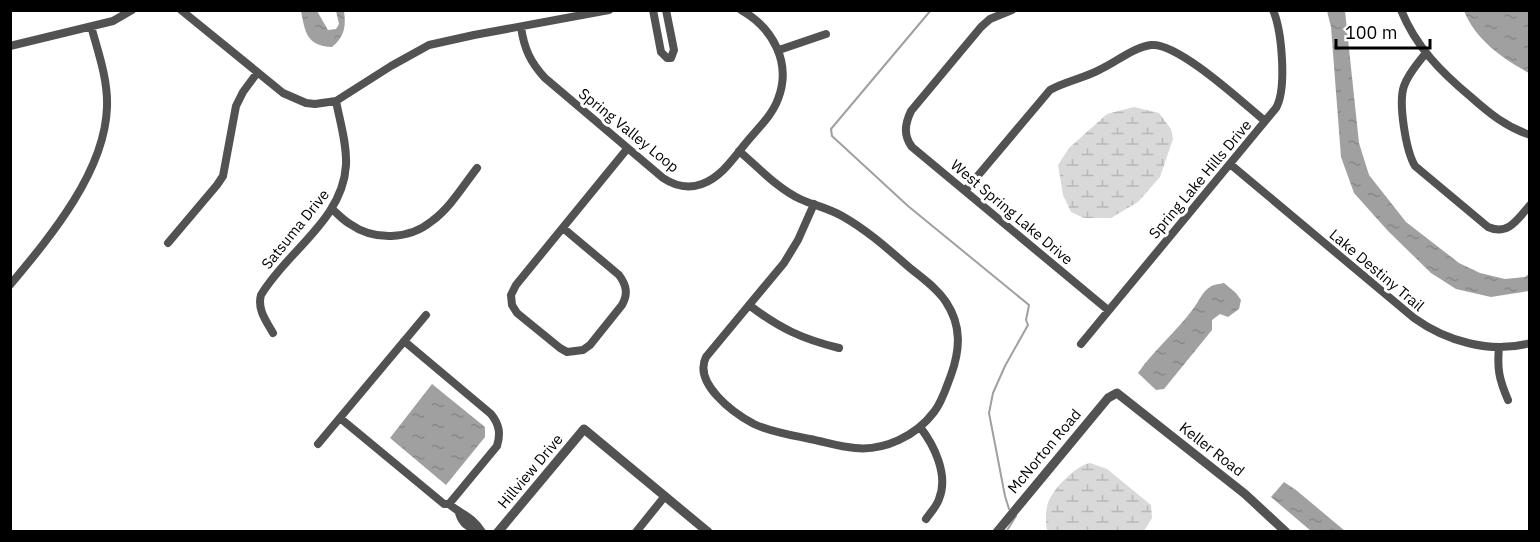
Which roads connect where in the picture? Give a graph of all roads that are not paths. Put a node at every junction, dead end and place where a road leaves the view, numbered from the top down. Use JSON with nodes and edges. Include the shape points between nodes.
{"nodes":[{"id":1,"x":132,"y":10,"type":"edge"},
{"id":2,"x":181,"y":10,"type":"edge"},
{"id":3,"x":609,"y":10,"type":"edge"},
{"id":4,"x":653,"y":10,"type":"edge"},
{"id":5,"x":666,"y":10,"type":"edge"},
{"id":6,"x":741,"y":10,"type":"edge"},
{"id":7,"x":1012,"y":10,"type":"edge"},
{"id":8,"x":1273,"y":10,"type":"edge"},
{"id":9,"x":1401,"y":10,"type":"edge"},
{"id":10,"x":91,"y":26,"type":"junction"},
{"id":11,"x":521,"y":27,"type":"junction"},
{"id":12,"x":826,"y":34,"type":"dead end"},
{"id":13,"x":10,"y":46,"type":"edge"},
{"id":14,"x":779,"y":50,"type":"junction"},
{"id":15,"x":1425,"y":54,"type":"junction"},
{"id":16,"x":257,"y":74,"type":"junction"},
{"id":17,"x":336,"y":101,"type":"junction"},
{"id":18,"x":1265,"y":121,"type":"junction"},
{"id":19,"x":1530,"y":135,"type":"edge"},
{"id":20,"x":627,"y":149,"type":"junction"},
{"id":21,"x":739,"y":151,"type":"junction"},
{"id":22,"x":1230,"y":164,"type":"junction"},
{"id":23,"x":477,"y":168,"type":"dead end"},
{"id":24,"x":965,"y":191,"type":"junction"},
{"id":25,"x":814,"y":204,"type":"junction"},
{"id":26,"x":1530,"y":205,"type":"edge"},
{"id":27,"x":332,"y":209,"type":"junction"},
{"id":28,"x":563,"y":228,"type":"junction"},
{"id":29,"x":168,"y":243,"type":"dead end"},
{"id":30,"x":10,"y":285,"type":"edge"},
{"id":31,"x":749,"y":305,"type":"junction"},
{"id":32,"x":1108,"y":310,"type":"junction"},
{"id":33,"x":426,"y":315,"type":"dead end"},
{"id":34,"x":273,"y":333,"type":"dead end"},
{"id":35,"x":404,"y":341,"type":"junction"},
{"id":36,"x":1530,"y":343,"type":"edge"},
{"id":37,"x":1081,"y":344,"type":"dead end"},
{"id":38,"x":1499,"y":347,"type":"junction"},
{"id":39,"x":839,"y":348,"type":"dead end"},
{"id":40,"x":1117,"y":393,"type":"joint"},
{"id":41,"x":1508,"y":400,"type":"dead end"},
{"id":42,"x":340,"y":418,"type":"junction"},
{"id":43,"x":920,"y":427,"type":"junction"},
{"id":44,"x":318,"y":444,"type":"dead end"},
{"id":45,"x":665,"y":496,"type":"junction"},
{"id":46,"x":449,"y":504,"type":"junction"},
{"id":47,"x":926,"y":519,"type":"dead end"},
{"id":48,"x":481,"y":531,"type":"edge"},
{"id":49,"x":498,"y":531,"type":"edge"},
{"id":50,"x":636,"y":531,"type":"edge"},
{"id":51,"x":708,"y":531,"type":"edge"},
{"id":52,"x":997,"y":531,"type":"edge"},
{"id":53,"x":1286,"y":531,"type":"edge"}],
"edges":[{"from":1,"to":10,"type":"street"},
{"from":2,"to":16,"type":"street"},
{"from":3,"to":11,"type":"street"},
{"from":4,"to":5,"type":"street","via":[[661,52],[671,58],[674,50]]},
{"from":6,"to":14,"type":"street","via":[[759,23]]},
{"from":7,"to":24,"type":"street","name":"West Spring Lake Drive","via":[[981,27],[906,122],[907,140],[912,147]]},
{"from":8,"to":18,"type":"street","name":"Spring Lake Hills Drive","via":[[1279,29],[1283,88],[1281,99]]},
{"from":9,"to":15,"type":"street"},
{"from":10,"to":13,"type":"street"},
{"from":10,"to":30,"type":"street","via":[[106,92],[102,142],[50,238]]},
{"from":11,"to":17,"type":"street","via":[[429,45]]},
{"from":11,"to":20,"type":"street","name":"Spring Valley Loop","via":[[527,54],[535,67]]},
{"from":12,"to":14,"type":"street"},
{"from":14,"to":21,"type":"street","name":"Spring Valley Loop","via":[[783,64],[778,100]]},
{"from":15,"to":19,"type":"street","via":[[1494,117]]},
{"from":15,"to":26,"type":"street","via":[[1409,75],[1402,98],[1406,145],[1414,166],[1496,230],[1513,225]]},
{"from":16,"to":17,"type":"street","via":[[294,99],[315,104]]},
{"from":16,"to":29,"type":"street","via":[[236,106],[223,176]]},
{"from":17,"to":27,"type":"street","name":"Satsuma Drive","via":[[346,165],[340,194]]},
{"from":18,"to":22,"type":"street","name":"Spring Lake Hills Drive"},
{"from":18,"to":24,"type":"street","via":[[1174,50],[1150,45],[1050,90]]},
{"from":20,"to":21,"type":"street","name":"Spring Valley Loop","via":[[670,183],[688,186],[712,180]]},
{"from":20,"to":28,"type":"street"},
{"from":21,"to":25,"type":"street","via":[[790,193]]},
{"from":22,"to":32,"type":"street","name":"Spring Lake Hills Drive"},
{"from":22,"to":38,"type":"street","name":"Lake Destiny Trail","via":[[1432,331],[1475,345]]},
{"from":23,"to":27,"type":"street","via":[[433,221],[407,233],[370,234],[349,224]]},
{"from":24,"to":32,"type":"street","name":"West Spring Lake Drive"},
{"from":25,"to":31,"type":"street","via":[[784,263]]},
{"from":25,"to":43,"type":"street","via":[[864,230],[934,289],[952,313],[959,343],[957,358],[944,396]]},
{"from":27,"to":34,"type":"street","name":"Satsuma Drive","via":[[261,295],[260,309]]},
{"from":28,"to":28,"type":"street","via":[[511,295],[517,313],[560,348],[575,352],[590,345],[622,305],[627,291],[620,275]]},
{"from":31,"to":39,"type":"street","via":[[792,334]]},
{"from":31,"to":43,"type":"street","via":[[706,357],[702,372],[711,390],[743,417],[769,430],[855,448],[883,446]]},
{"from":32,"to":37,"type":"street","name":"Spring Lake Hills Drive"},
{"from":33,"to":35,"type":"street"},
{"from":35,"to":42,"type":"street"},
{"from":35,"to":46,"type":"street","via":[[498,422],[497,446]]},
{"from":36,"to":38,"type":"street","name":"Lake Destiny Trail"},
{"from":38,"to":41,"type":"street","via":[[1497,368]]},
{"from":40,"to":52,"type":"street","name":"McNorton Road","via":[[1108,398]]},
{"from":40,"to":53,"type":"street","name":"Keller Road"},
{"from":42,"to":44,"type":"street"},
{"from":42,"to":46,"type":"street","via":[[444,504]]},
{"from":43,"to":47,"type":"street","via":[[931,441],[941,469],[940,498]]},
{"from":45,"to":49,"type":"street","name":"Hillview Drive","via":[[584,429]]},
{"from":45,"to":50,"type":"street"},
{"from":45,"to":51,"type":"street"},
{"from":46,"to":48,"type":"street","via":[[466,514],[470,522],[477,523]]}]}
